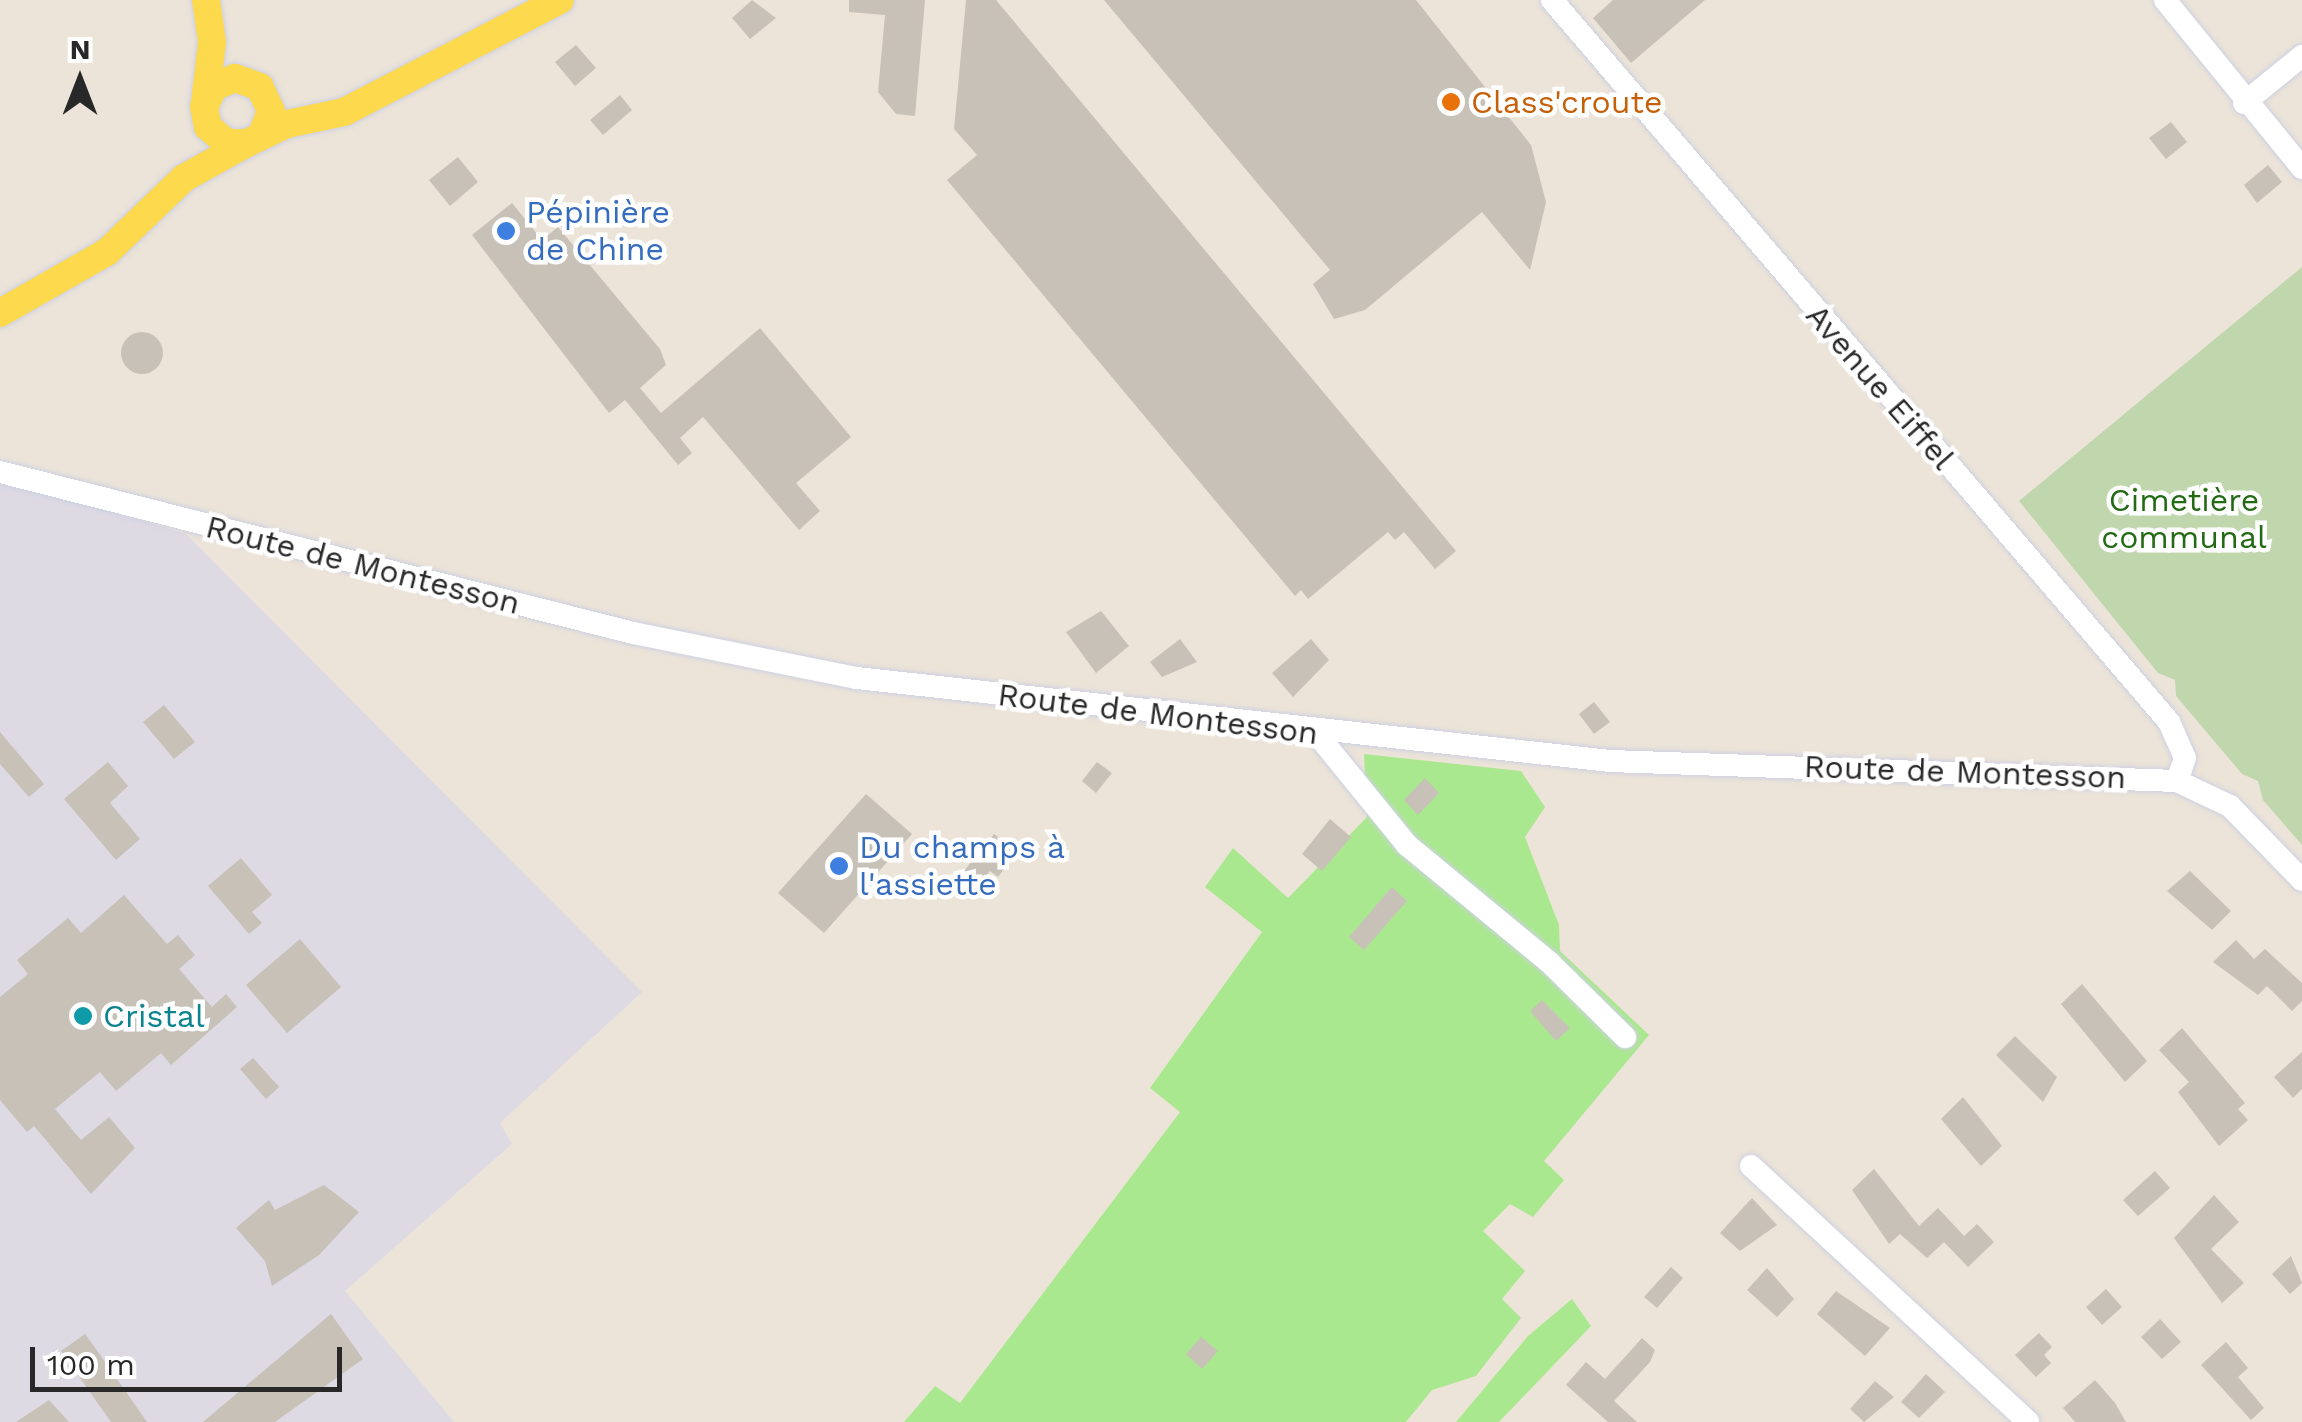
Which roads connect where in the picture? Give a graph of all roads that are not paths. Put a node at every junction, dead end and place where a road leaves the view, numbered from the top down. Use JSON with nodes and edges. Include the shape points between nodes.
{"nodes":[{"id":1,"x":560,"y":0,"type":"edge"},
{"id":2,"x":1552,"y":0,"type":"edge"},
{"id":3,"x":2166,"y":0,"type":"edge"},
{"id":4,"x":206,"y":1,"type":"edge"},
{"id":5,"x":2302,"y":56,"type":"edge"},
{"id":6,"x":258,"y":86,"type":"junction"},
{"id":7,"x":2244,"y":103,"type":"junction"},
{"id":8,"x":356,"y":106,"type":"junction"},
{"id":9,"x":204,"y":108,"type":"junction"},
{"id":10,"x":254,"y":139,"type":"junction"},
{"id":11,"x":2302,"y":168,"type":"edge"},
{"id":12,"x":167,"y":193,"type":"junction"},
{"id":13,"x":0,"y":313,"type":"edge"},
{"id":14,"x":0,"y":472,"type":"edge"},
{"id":15,"x":1316,"y":734,"type":"junction"},
{"id":16,"x":2177,"y":781,"type":"junction"},
{"id":17,"x":2302,"y":880,"type":"edge"},
{"id":18,"x":1625,"y":1037,"type":"dead end"},
{"id":19,"x":1750,"y":1166,"type":"dead end"},
{"id":20,"x":2028,"y":1422,"type":"edge"}],
"edges":[{"from":1,"to":8,"type":"main road"},
{"from":2,"to":16,"type":"street","name":"Avenue Eiffel","via":[[2169,722],[2185,758]]},
{"from":3,"to":7,"type":"street"},
{"from":4,"to":6,"type":"main road"},
{"from":4,"to":9,"type":"main road","via":[[212,56]]},
{"from":5,"to":7,"type":"street"},
{"from":6,"to":8,"type":"main road","via":[[316,108]]},
{"from":6,"to":9,"type":"main road","via":[[226,80]]},
{"from":6,"to":10,"type":"main road","via":[[271,111]]},
{"from":7,"to":11,"type":"street"},
{"from":8,"to":10,"type":"main road"},
{"from":9,"to":10,"type":"main road","via":[[218,138]]},
{"from":9,"to":12,"type":"main road"},
{"from":10,"to":12,"type":"main road"},
{"from":12,"to":13,"type":"main road","via":[[107,252]]},
{"from":14,"to":15,"type":"street","name":"Route de Montesson","via":[[775,664]]},
{"from":15,"to":16,"type":"street","name":"Route de Montesson","via":[[1610,760]]},
{"from":15,"to":18,"type":"street","via":[[1407,845],[1549,962]]},
{"from":16,"to":17,"type":"street","name":"Route de Montesson","via":[[2230,806]]},
{"from":19,"to":20,"type":"street"}]}
